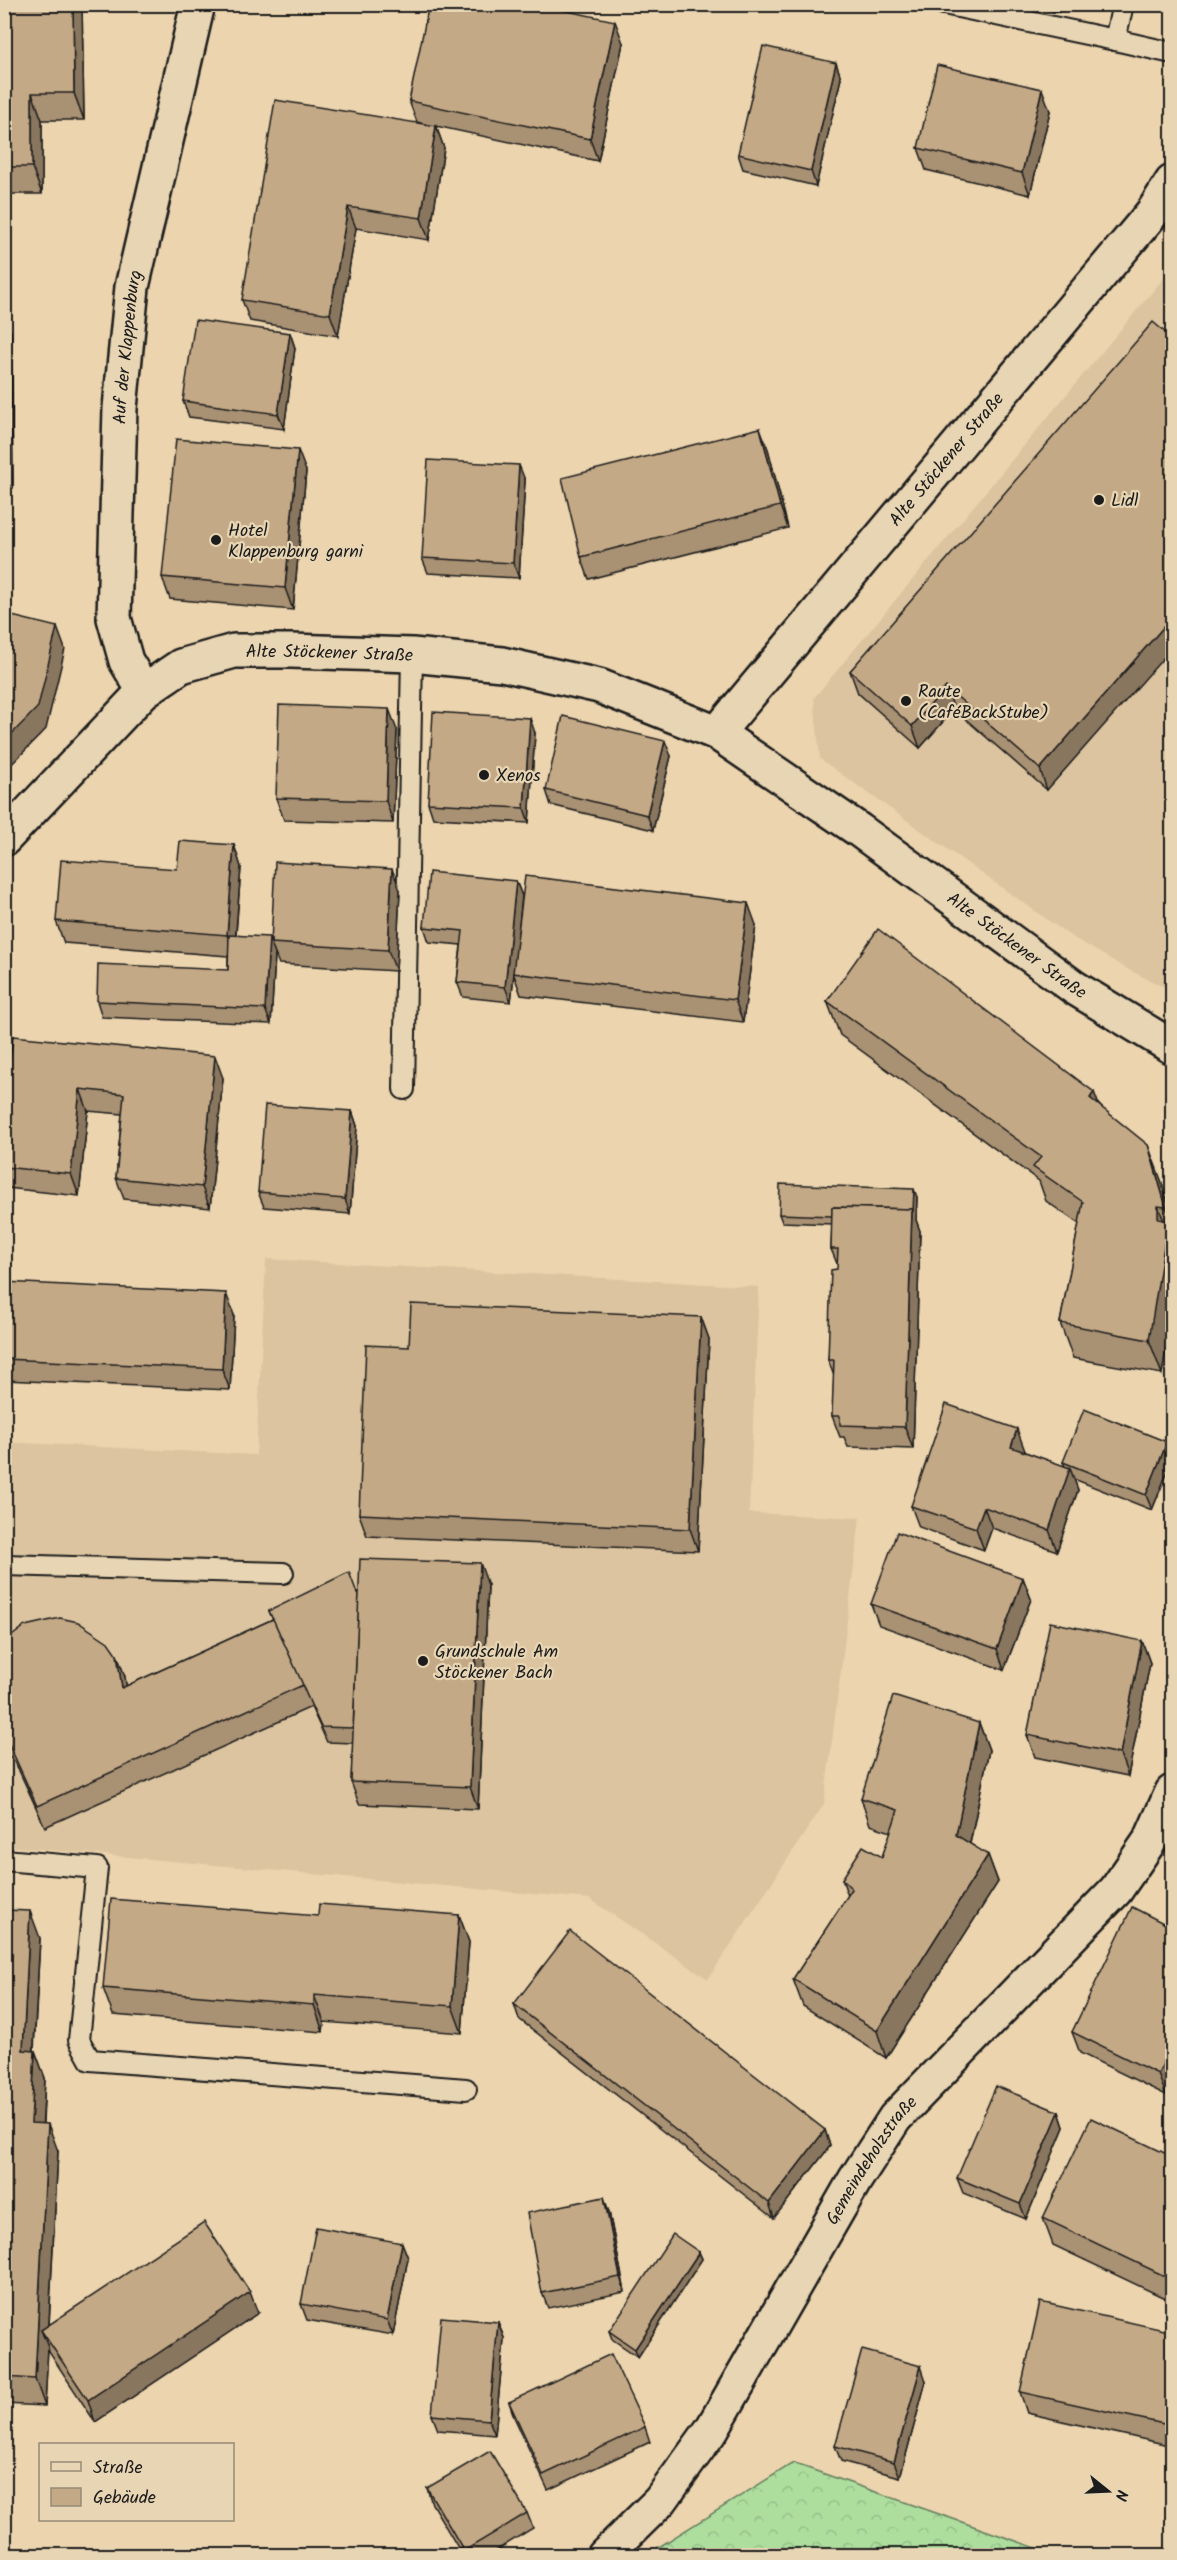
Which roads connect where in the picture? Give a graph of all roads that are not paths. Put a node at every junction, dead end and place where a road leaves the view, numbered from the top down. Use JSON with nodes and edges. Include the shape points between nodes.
{"nodes":[{"id":1,"x":198,"y":4,"type":"edge"},
{"id":2,"x":944,"y":4,"type":"edge"},
{"id":3,"x":1123,"y":4,"type":"edge"},
{"id":4,"x":1115,"y":40,"type":"junction"},
{"id":5,"x":1173,"y":53,"type":"edge"},
{"id":6,"x":1173,"y":182,"type":"edge"},
{"id":7,"x":412,"y":655,"type":"junction"},
{"id":8,"x":144,"y":691,"type":"junction"},
{"id":9,"x":717,"y":733,"type":"junction"},
{"id":10,"x":4,"y":839,"type":"edge"},
{"id":11,"x":1173,"y":1047,"type":"edge"},
{"id":12,"x":404,"y":1089,"type":"dead end"},
{"id":13,"x":4,"y":1564,"type":"edge"},
{"id":14,"x":283,"y":1573,"type":"dead end"},
{"id":15,"x":1173,"y":1792,"type":"edge"},
{"id":16,"x":4,"y":1860,"type":"edge"},
{"id":17,"x":466,"y":2089,"type":"dead end"},
{"id":18,"x":604,"y":2556,"type":"edge"}],
"edges":[{"from":1,"to":8,"type":"street","name":"Auf der Klappenburg","via":[[132,287],[120,408],[114,618],[126,661]]},
{"from":2,"to":4,"type":"lane"},
{"from":3,"to":4,"type":"lane"},
{"from":4,"to":5,"type":"lane"},
{"from":6,"to":9,"type":"street","name":"Alte Stöckener Straße","via":[[1153,212]]},
{"from":7,"to":8,"type":"street","name":"Alte Stöckener Straße","via":[[234,651],[181,666]]},
{"from":7,"to":9,"type":"street","name":"Alte Stöckener Straße","via":[[502,664],[598,686]]},
{"from":7,"to":12,"type":"lane"},
{"from":8,"to":10,"type":"street","name":"Alte Stöckener Straße"},
{"from":9,"to":11,"type":"street","name":"Alte Stöckener Straße","via":[[859,830],[1075,988]]},
{"from":13,"to":14,"type":"lane"},
{"from":15,"to":18,"type":"street","name":"Gemeindeholzstraße","via":[[1151,1839],[1116,1890],[896,2118],[855,2180],[712,2429],[660,2501]]},
{"from":16,"to":17,"type":"lane","via":[[97,1868],[79,2040],[90,2060]]}]}
